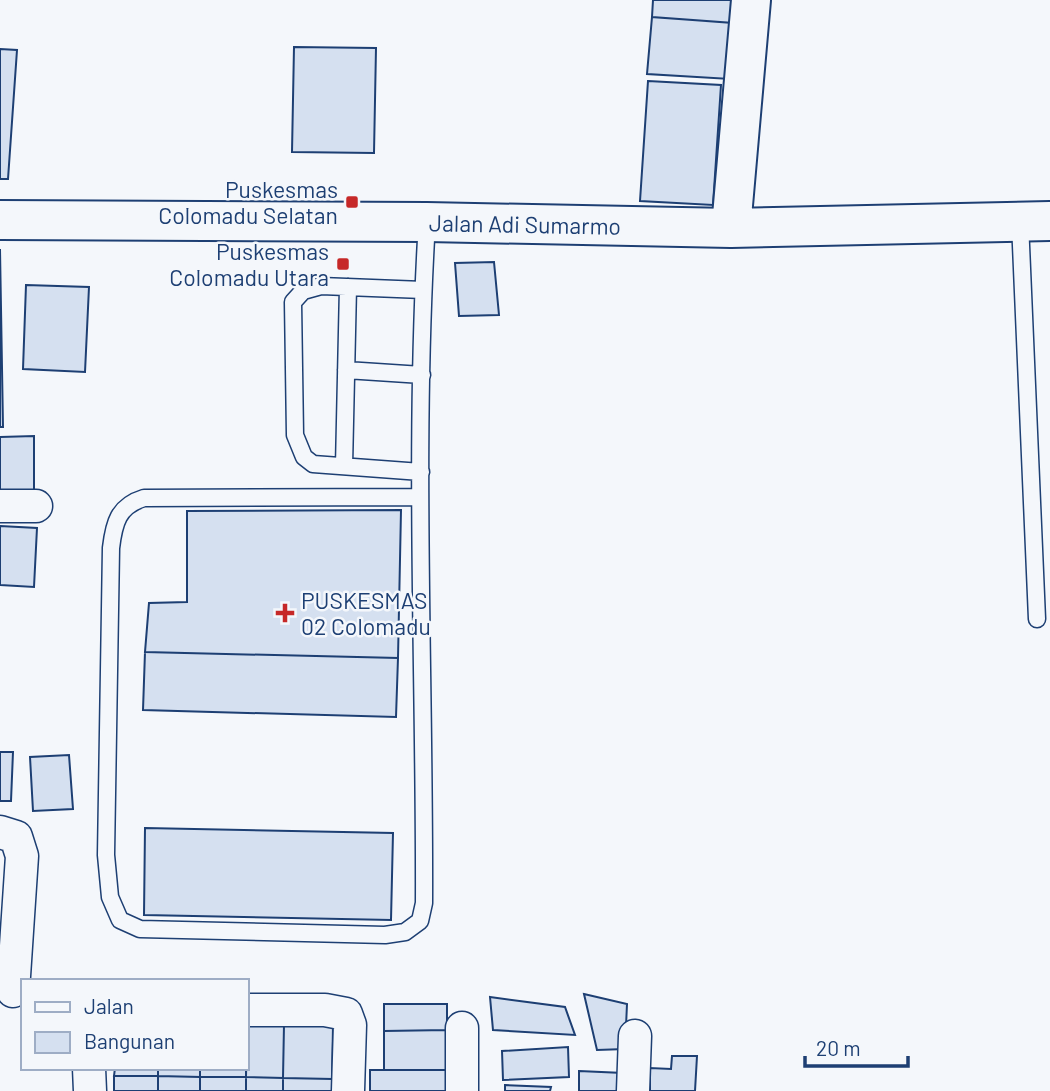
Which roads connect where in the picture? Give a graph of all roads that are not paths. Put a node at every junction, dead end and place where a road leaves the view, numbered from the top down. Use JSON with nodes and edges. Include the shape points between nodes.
{"nodes":[{"id":1,"x":751,"y":0,"type":"edge"},
{"id":2,"x":0,"y":220,"type":"edge"},
{"id":3,"x":427,"y":222,"type":"junction"},
{"id":4,"x":1035,"y":222,"type":"edge"},
{"id":5,"x":731,"y":228,"type":"junction"},
{"id":6,"x":348,"y":287,"type":"junction"},
{"id":7,"x":423,"y":290,"type":"junction"},
{"id":8,"x":346,"y":370,"type":"junction"},
{"id":9,"x":422,"y":375,"type":"junction"},
{"id":10,"x":344,"y":466,"type":"junction"},
{"id":11,"x":421,"y":472,"type":"junction"},
{"id":12,"x":421,"y":497,"type":"junction"},
{"id":13,"x":0,"y":506,"type":"edge"},
{"id":14,"x":36,"y":506,"type":"dead end"},
{"id":15,"x":1037,"y":619,"type":"dead end"},
{"id":16,"x":0,"y":832,"type":"edge"},
{"id":17,"x":12,"y":992,"type":"edge"},
{"id":18,"x":248,"y":1010,"type":"edge"},
{"id":19,"x":462,"y":1028,"type":"dead end"},
{"id":20,"x":635,"y":1037,"type":"dead end"},
{"id":21,"x":89,"y":1070,"type":"edge"},
{"id":22,"x":90,"y":1091,"type":"edge"},
{"id":23,"x":348,"y":1091,"type":"edge"},
{"id":24,"x":463,"y":1091,"type":"edge"},
{"id":25,"x":634,"y":1091,"type":"edge"}],
"edges":[{"from":1,"to":5,"type":"main road"},
{"from":2,"to":3,"type":"main road","name":"Jalan Adi Sumarmo"},
{"from":3,"to":5,"type":"main road","name":"Jalan Adi Sumarmo"},
{"from":3,"to":7,"type":"lane"},
{"from":4,"to":5,"type":"main road","name":"Jalan Adi Sumarmo"},
{"from":4,"to":15,"type":"lane"},
{"from":6,"to":7,"type":"lane"},
{"from":6,"to":8,"type":"lane"},
{"from":6,"to":10,"type":"lane","via":[[321,286],[303,291],[293,302],[295,435],[304,457],[313,464]]},
{"from":7,"to":9,"type":"lane"},
{"from":8,"to":9,"type":"lane"},
{"from":8,"to":10,"type":"lane"},
{"from":9,"to":11,"type":"lane"},
{"from":10,"to":11,"type":"lane"},
{"from":11,"to":12,"type":"lane"},
{"from":12,"to":12,"type":"lane","via":[[424,903],[420,921],[405,932],[385,935],[140,929],[120,920],[110,897],[106,855],[111,548],[119,513],[144,498]]},
{"from":13,"to":14,"type":"street"},
{"from":16,"to":17,"type":"street","via":[[16,837],[22,856]]},
{"from":18,"to":23,"type":"street","via":[[346,1014],[350,1024]]},
{"from":19,"to":24,"type":"street"},
{"from":20,"to":25,"type":"street"},
{"from":21,"to":22,"type":"street"}]}
